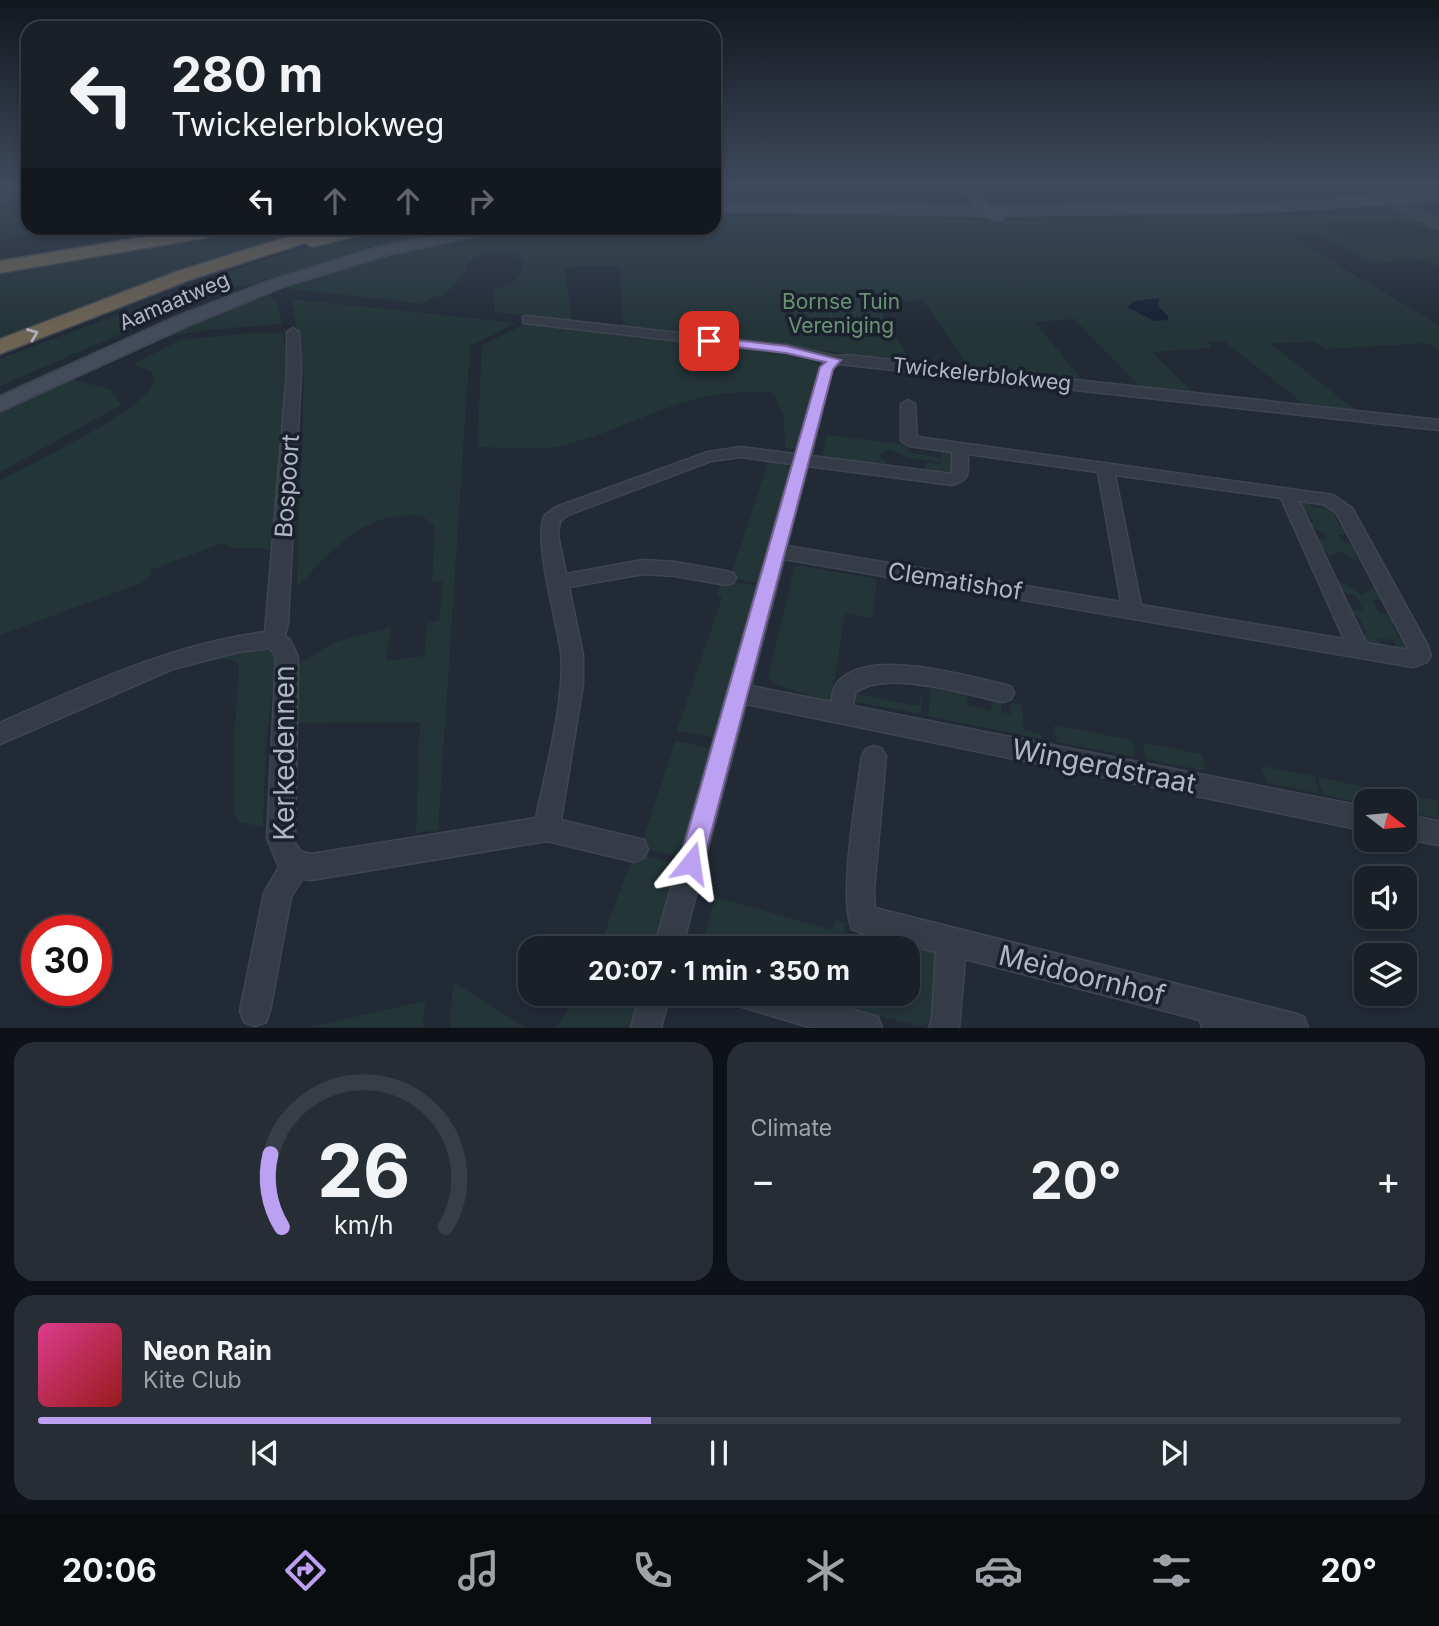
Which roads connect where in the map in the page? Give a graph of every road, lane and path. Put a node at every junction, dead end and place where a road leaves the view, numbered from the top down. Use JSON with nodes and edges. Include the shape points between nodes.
{"nodes":[{"id":1,"x":75,"y":235,"type":"edge"},
{"id":2,"x":130,"y":235,"type":"edge"},
{"id":3,"x":186,"y":235,"type":"edge"},
{"id":4,"x":309,"y":235,"type":"edge"},
{"id":5,"x":338,"y":235,"type":"edge"},
{"id":6,"x":461,"y":235,"type":"edge"},
{"id":7,"x":51,"y":239,"type":"dead end"},
{"id":8,"x":0,"y":256,"type":"edge"},
{"id":9,"x":0,"y":267,"type":"edge"},
{"id":10,"x":527,"y":320,"type":"dead end"},
{"id":11,"x":66,"y":322,"type":"junction"},
{"id":12,"x":293,"y":332,"type":"dead end"},
{"id":13,"x":0,"y":347,"type":"edge"},
{"id":14,"x":835,"y":360,"type":"junction"},
{"id":15,"x":908,"y":404,"type":"dead end"},
{"id":16,"x":0,"y":405,"type":"edge"},
{"id":17,"x":1432,"y":425,"type":"edge"},
{"id":18,"x":1439,"y":442,"type":"edge"},
{"id":19,"x":960,"y":448,"type":"junction"},
{"id":20,"x":803,"y":459,"type":"junction"},
{"id":21,"x":1105,"y":468,"type":"junction"},
{"id":22,"x":1287,"y":493,"type":"junction"},
{"id":23,"x":777,"y":551,"type":"junction"},
{"id":24,"x":726,"y":578,"type":"dead end"},
{"id":25,"x":558,"y":582,"type":"junction"},
{"id":26,"x":1132,"y":610,"type":"junction"},
{"id":27,"x":274,"y":639,"type":"junction"},
{"id":28,"x":1359,"y":650,"type":"junction"},
{"id":29,"x":738,"y":693,"type":"junction"},
{"id":30,"x":1003,"y":693,"type":"dead end"},
{"id":31,"x":840,"y":714,"type":"junction"},
{"id":32,"x":0,"y":734,"type":"edge"},
{"id":33,"x":874,"y":756,"type":"dead end"},
{"id":34,"x":1354,"y":816,"type":"edge"},
{"id":35,"x":547,"y":829,"type":"junction"},
{"id":36,"x":1418,"y":829,"type":"edge"},
{"id":37,"x":1439,"y":833,"type":"edge"},
{"id":38,"x":635,"y":849,"type":"dead end"},
{"id":39,"x":295,"y":865,"type":"junction"},
{"id":40,"x":671,"y":936,"type":"edge"},
{"id":41,"x":951,"y":943,"type":"junction"},
{"id":42,"x":652,"y":1006,"type":"edge"},
{"id":43,"x":791,"y":1006,"type":"edge"},
{"id":44,"x":254,"y":1011,"type":"dead end"},
{"id":45,"x":1215,"y":1017,"type":"edge"},
{"id":46,"x":646,"y":1027,"type":"edge"},
{"id":47,"x":867,"y":1027,"type":"edge"},
{"id":48,"x":944,"y":1027,"type":"edge"},
{"id":49,"x":1293,"y":1027,"type":"edge"}],
"edges":[{"from":1,"to":7,"type":"highway"},
{"from":2,"to":8,"type":"highway"},
{"from":3,"to":9,"type":"highway"},
{"from":4,"to":11,"type":"highway","via":[[218,263]]},
{"from":5,"to":11,"type":"highway"},
{"from":6,"to":16,"type":"main road","name":"Aamaatweg","via":[[389,250],[265,288]]},
{"from":10,"to":14,"type":"street","name":"Twickelerblokweg","via":[[786,349]]},
{"from":13,"to":11,"type":"highway","one_way":true},
{"from":12,"to":27,"type":"street","name":"Bospoort","via":[[294,373]]},
{"from":14,"to":17,"type":"street","name":"Twickelerblokweg"},
{"from":14,"to":20,"type":"street","via":[[827,367]]},
{"from":15,"to":19,"type":"street","name":"Clematishof","via":[[909,441]]},
{"from":17,"to":18,"type":"street"},
{"from":19,"to":20,"type":"street","via":[[960,477],[952,481]]},
{"from":19,"to":21,"type":"street","name":"Clematishof"},
{"from":20,"to":23,"type":"street"},
{"from":20,"to":25,"type":"street","via":[[741,452],[708,457],[562,511],[551,519],[550,535]]},
{"from":21,"to":22,"type":"street","name":"Clematishof"},
{"from":21,"to":26,"type":"street"},
{"from":22,"to":28,"type":"street"},
{"from":22,"to":28,"type":"street","name":"Clematishof","via":[[1327,499],[1343,508],[1420,656],[1413,659]]},
{"from":23,"to":26,"type":"street","name":"Clematishof"},
{"from":23,"to":29,"type":"street"},
{"from":24,"to":25,"type":"street","via":[[643,567]]},
{"from":25,"to":35,"type":"street","via":[[572,655],[572,684]]},
{"from":26,"to":28,"type":"street","name":"Clematishof"},
{"from":27,"to":32,"type":"street","name":"Kerkedennen","via":[[190,655]]},
{"from":27,"to":39,"type":"street","name":"Kerkedennen","via":[[283,646],[286,657],[280,838],[283,853]]},
{"from":29,"to":31,"type":"street","name":"Wingerdstraat"},
{"from":29,"to":40,"type":"street"},
{"from":30,"to":31,"type":"street","via":[[931,679],[866,676],[845,689]]},
{"from":31,"to":34,"type":"street","name":"Wingerdstraat"},
{"from":33,"to":41,"type":"street","name":"Meidoornhof","via":[[860,891],[862,919]]},
{"from":35,"to":38,"type":"street","name":"Kerkedennen"},
{"from":35,"to":39,"type":"street","name":"Kerkedennen","via":[[311,867]]},
{"from":36,"to":37,"type":"street"},
{"from":39,"to":44,"type":"street","name":"Kerkedennen","via":[[278,893]]},
{"from":41,"to":45,"type":"street","name":"Meidoornhof"},
{"from":41,"to":48,"type":"street"},
{"from":42,"to":46,"type":"street"},
{"from":43,"to":47,"type":"street"},
{"from":45,"to":49,"type":"street","name":"Meidoornhof"}]}
